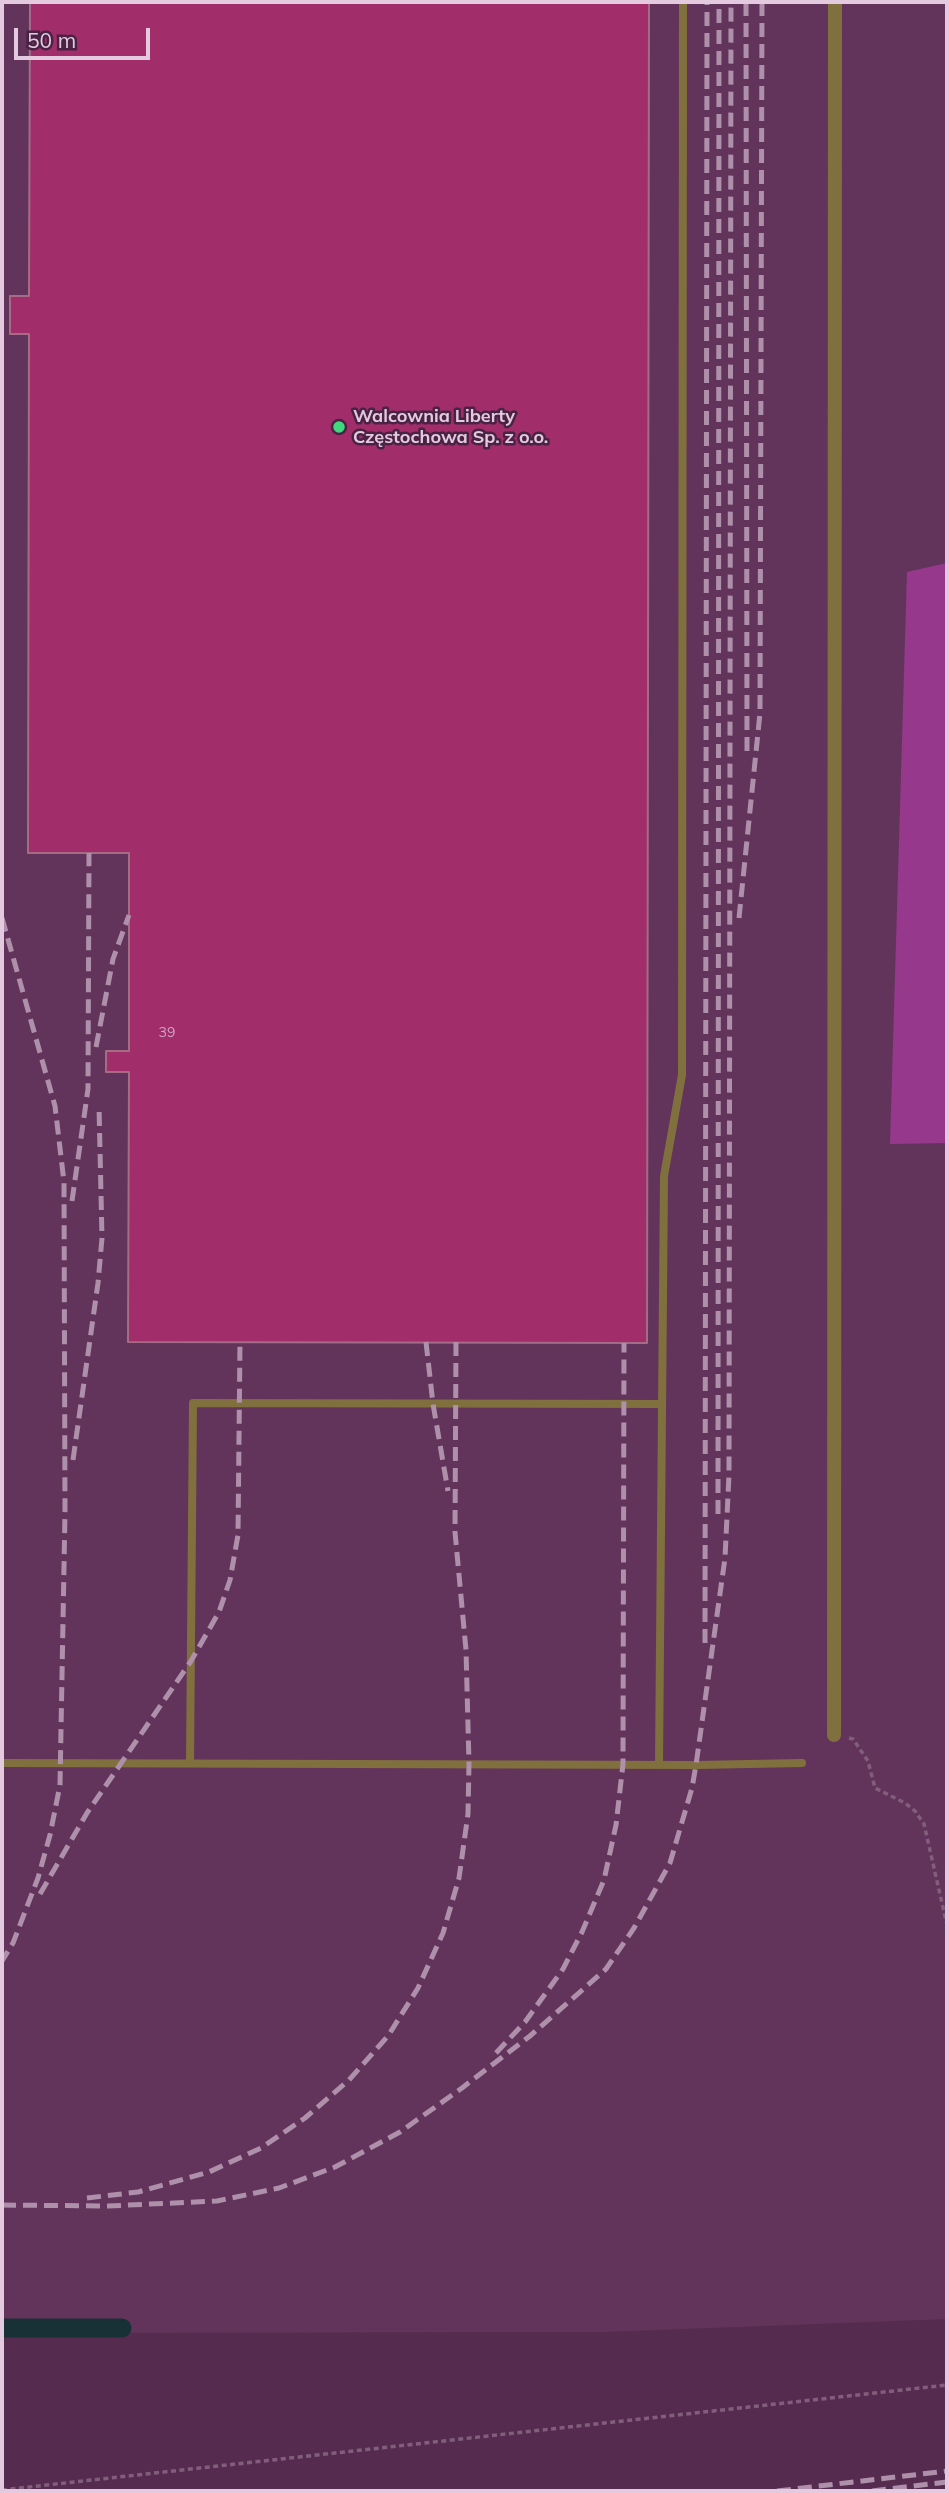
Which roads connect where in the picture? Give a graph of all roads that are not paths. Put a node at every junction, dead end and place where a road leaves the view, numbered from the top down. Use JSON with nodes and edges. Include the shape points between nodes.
{"nodes":[{"id":1,"x":683,"y":2,"type":"edge"},
{"id":2,"x":835,"y":2,"type":"edge"},
{"id":3,"x":663,"y":1404,"type":"junction"},
{"id":4,"x":834,"y":1735,"type":"road end"},
{"id":5,"x":190,"y":1762,"type":"junction"},
{"id":6,"x":2,"y":1763,"type":"edge"},
{"id":7,"x":802,"y":1763,"type":"dead end"},
{"id":8,"x":659,"y":1764,"type":"junction"}],
"edges":[{"from":1,"to":3,"type":"lane","via":[[682,1076],[664,1176]]},
{"from":2,"to":4,"type":"street"},
{"from":3,"to":5,"type":"lane","via":[[193,1403]]},
{"from":3,"to":8,"type":"lane"},
{"from":5,"to":6,"type":"lane"},
{"from":5,"to":8,"type":"lane"},
{"from":7,"to":8,"type":"lane"}]}
